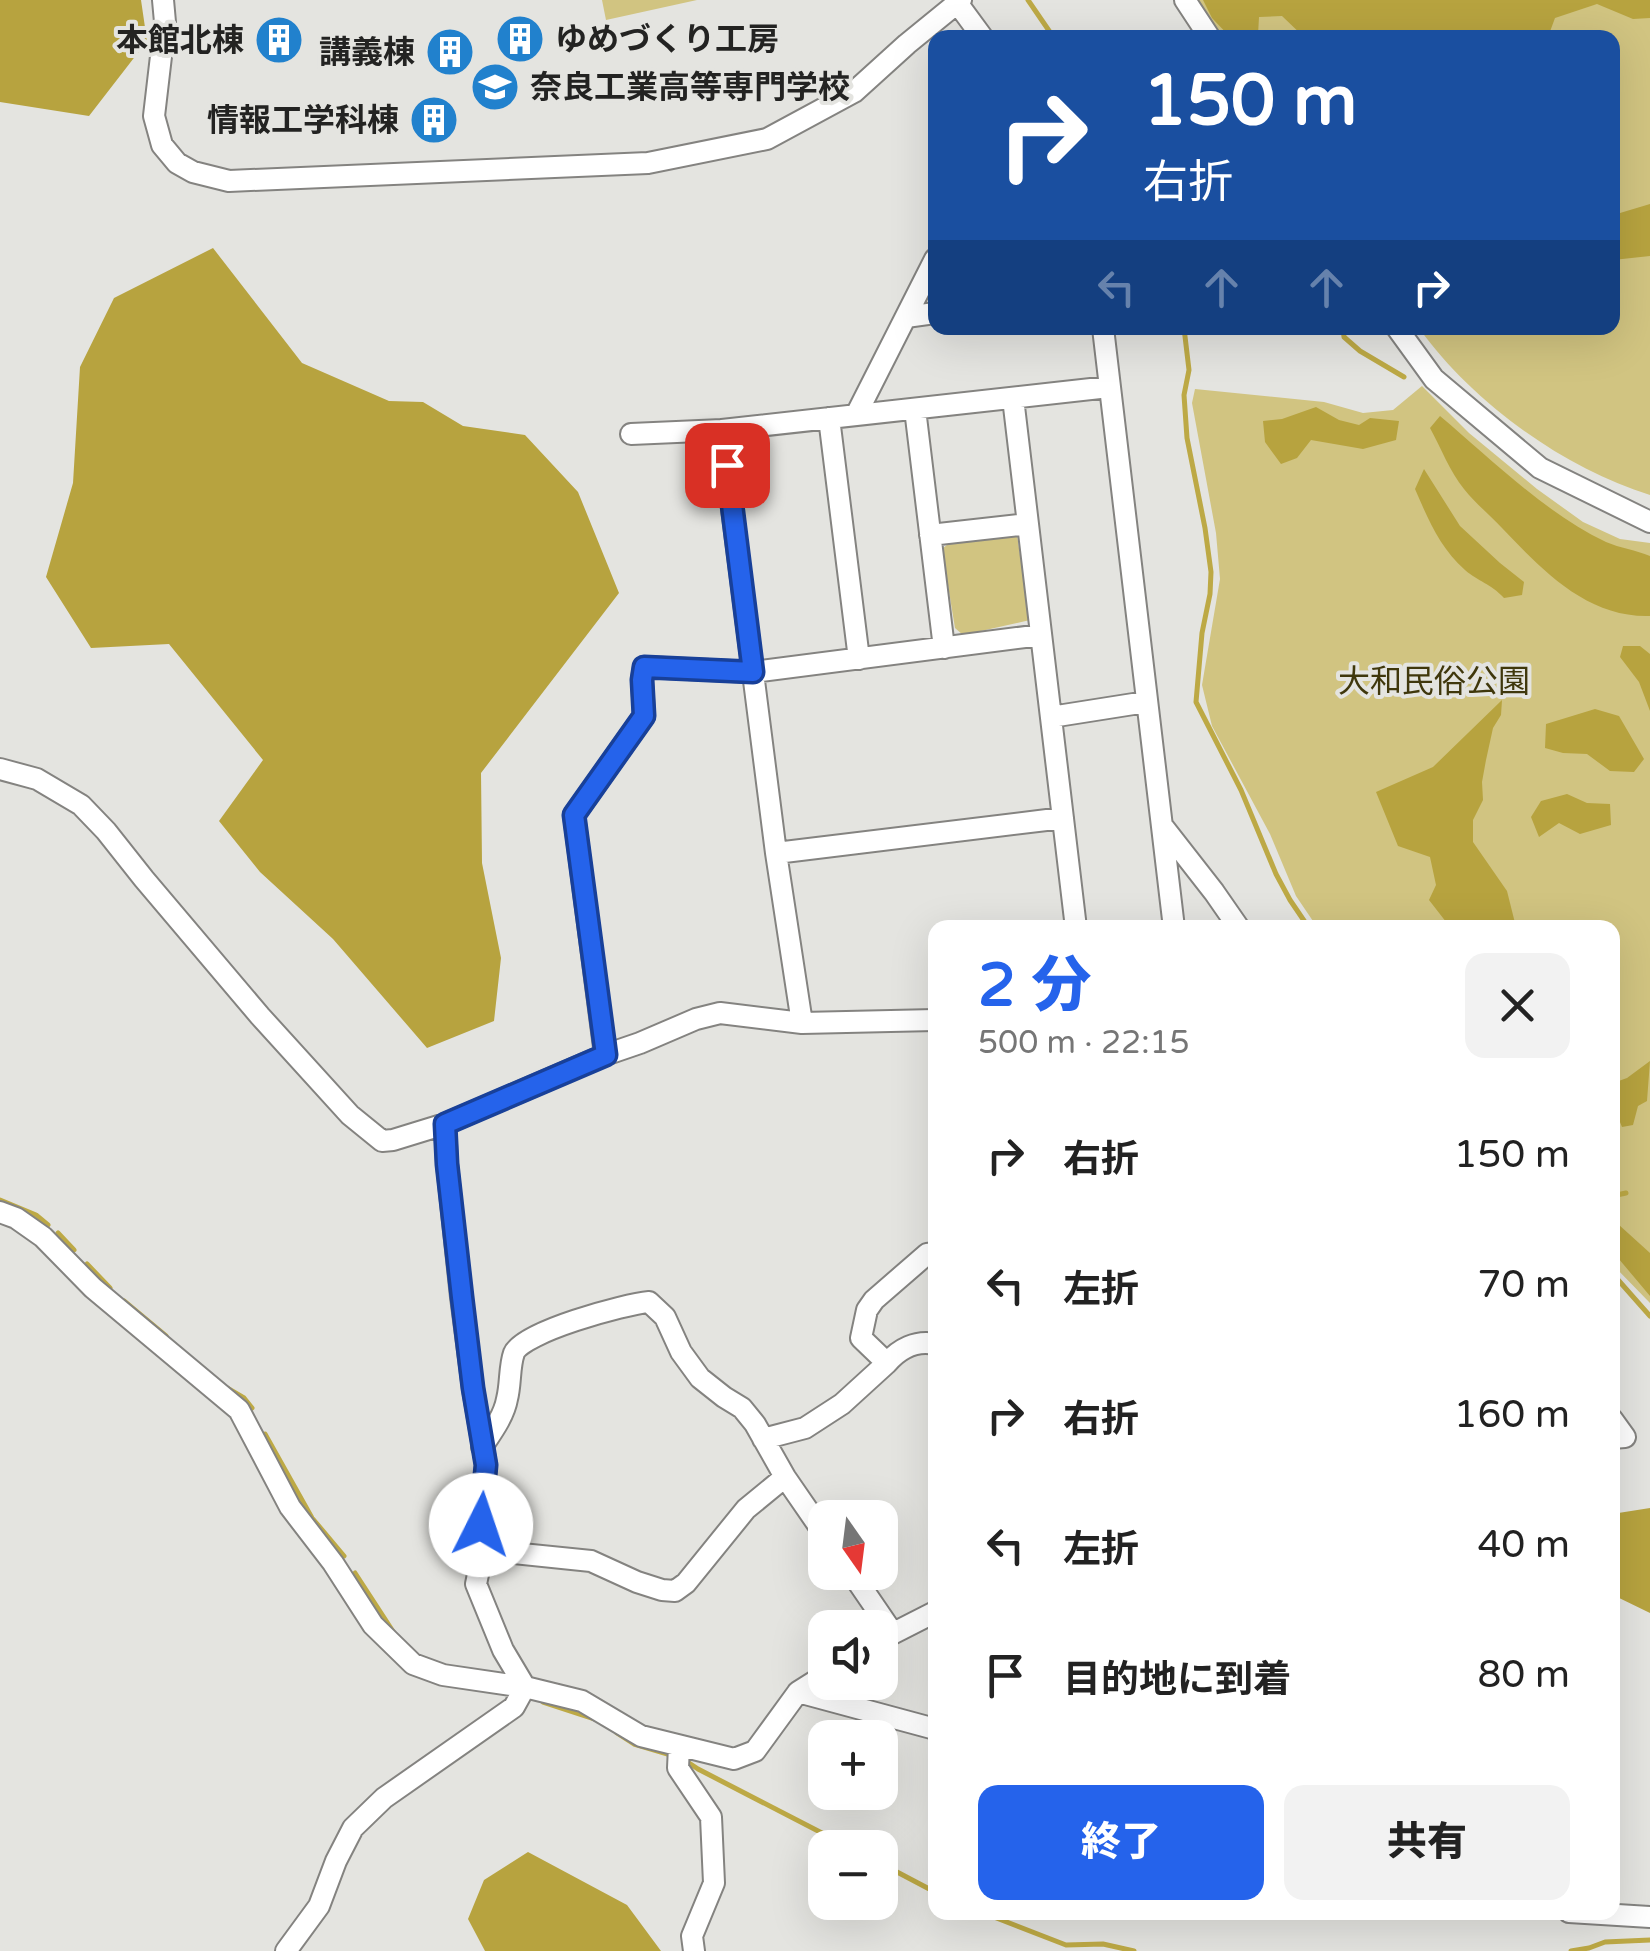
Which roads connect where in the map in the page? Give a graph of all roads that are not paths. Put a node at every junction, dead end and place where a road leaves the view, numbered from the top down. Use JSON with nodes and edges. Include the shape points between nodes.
{"nodes":[{"id":1,"x":163,"y":0,"type":"edge"},
{"id":2,"x":1186,"y":0,"type":"edge"},
{"id":3,"x":960,"y":2,"type":"edge"},
{"id":4,"x":979,"y":30,"type":"edge"},
{"id":5,"x":1205,"y":30,"type":"edge"},
{"id":6,"x":928,"y":273,"type":"edge"},
{"id":7,"x":928,"y":314,"type":"edge"},
{"id":8,"x":906,"y":316,"type":"junction"},
{"id":9,"x":1104,"y":335,"type":"edge"},
{"id":10,"x":1402,"y":335,"type":"edge"},
{"id":11,"x":1109,"y":387,"type":"junction"},
{"id":12,"x":1013,"y":398,"type":"junction"},
{"id":13,"x":915,"y":409,"type":"junction"},
{"id":14,"x":856,"y":416,"type":"junction"},
{"id":15,"x":829,"y":418,"type":"junction"},
{"id":16,"x":722,"y":430,"type":"junction"},
{"id":17,"x":632,"y":434,"type":"dead end"},
{"id":18,"x":1650,"y":522,"type":"edge"},
{"id":19,"x":1028,"y":524,"type":"junction"},
{"id":20,"x":930,"y":535,"type":"junction"},
{"id":21,"x":1041,"y":635,"type":"junction"},
{"id":22,"x":944,"y":648,"type":"junction"},
{"id":23,"x":859,"y":659,"type":"junction"},
{"id":24,"x":753,"y":672,"type":"junction"},
{"id":25,"x":1146,"y":702,"type":"junction"},
{"id":26,"x":1051,"y":717,"type":"junction"},
{"id":27,"x":0,"y":769,"type":"edge"},
{"id":28,"x":1063,"y":818,"type":"junction"},
{"id":29,"x":1163,"y":826,"type":"junction"},
{"id":30,"x":776,"y":853,"type":"junction"},
{"id":31,"x":1075,"y":920,"type":"edge"},
{"id":32,"x":1173,"y":920,"type":"edge"},
{"id":33,"x":1233,"y":920,"type":"edge"},
{"id":34,"x":928,"y":1020,"type":"edge"},
{"id":35,"x":802,"y":1023,"type":"junction"},
{"id":36,"x":606,"y":1055,"type":"junction"},
{"id":37,"x":445,"y":1124,"type":"junction"},
{"id":38,"x":0,"y":1212,"type":"edge"},
{"id":39,"x":928,"y":1254,"type":"edge"},
{"id":40,"x":928,"y":1342,"type":"edge"},
{"id":41,"x":887,"y":1363,"type":"junction"},
{"id":42,"x":763,"y":1440,"type":"junction"},
{"id":43,"x":482,"y":1447,"type":"junction"},
{"id":44,"x":784,"y":1477,"type":"junction"},
{"id":45,"x":808,"y":1511,"type":"edge"},
{"id":46,"x":483,"y":1550,"type":"junction"},
{"id":47,"x":928,"y":1615,"type":"edge"},
{"id":48,"x":898,"y":1630,"type":"edge"},
{"id":49,"x":808,"y":1686,"type":"edge"},
{"id":50,"x":525,"y":1687,"type":"junction"},
{"id":51,"x":798,"y":1692,"type":"junction"},
{"id":52,"x":928,"y":1727,"type":"edge"},
{"id":53,"x":679,"y":1754,"type":"junction"},
{"id":54,"x":1620,"y":1916,"type":"edge"},
{"id":55,"x":1650,"y":1918,"type":"edge"},
{"id":56,"x":286,"y":1951,"type":"edge"},
{"id":57,"x":694,"y":1951,"type":"edge"}],
"edges":[{"from":1,"to":3,"type":"street","via":[[154,116],[162,146],[176,163],[229,182],[648,162],[767,139],[854,92]]},
{"from":2,"to":5,"type":"street"},
{"from":3,"to":4,"type":"street"},
{"from":6,"to":8,"type":"street"},
{"from":7,"to":8,"type":"street"},
{"from":8,"to":14,"type":"street"},
{"from":9,"to":11,"type":"street"},
{"from":10,"to":18,"type":"street","via":[[1434,379],[1540,468]]},
{"from":11,"to":12,"type":"street"},
{"from":11,"to":25,"type":"street"},
{"from":12,"to":13,"type":"street"},
{"from":12,"to":19,"type":"street"},
{"from":13,"to":14,"type":"street"},
{"from":13,"to":20,"type":"street"},
{"from":14,"to":15,"type":"street"},
{"from":15,"to":16,"type":"street"},
{"from":15,"to":23,"type":"street"},
{"from":16,"to":17,"type":"street"},
{"from":16,"to":24,"type":"street"},
{"from":19,"to":20,"type":"street"},
{"from":19,"to":21,"type":"street"},
{"from":20,"to":22,"type":"street"},
{"from":21,"to":22,"type":"street"},
{"from":21,"to":26,"type":"street"},
{"from":22,"to":23,"type":"street"},
{"from":23,"to":24,"type":"street"},
{"from":24,"to":30,"type":"street"},
{"from":24,"to":36,"type":"street","via":[[644,667],[644,716],[574,815]]},
{"from":25,"to":26,"type":"street"},
{"from":25,"to":29,"type":"street"},
{"from":26,"to":28,"type":"street"},
{"from":27,"to":37,"type":"street","via":[[37,779],[81,806],[260,1016],[373,1136],[393,1140]]},
{"from":28,"to":30,"type":"street"},
{"from":28,"to":31,"type":"street"},
{"from":29,"to":32,"type":"street"},
{"from":29,"to":33,"type":"street"},
{"from":30,"to":35,"type":"street"},
{"from":34,"to":35,"type":"street"},
{"from":35,"to":36,"type":"street","via":[[720,1013]]},
{"from":36,"to":37,"type":"street"},
{"from":37,"to":43,"type":"street"},
{"from":38,"to":50,"type":"street","via":[[44,1237],[93,1288],[238,1410],[290,1506],[373,1625],[413,1664]]},
{"from":39,"to":41,"type":"street","via":[[867,1310],[862,1338]]},
{"from":40,"to":41,"type":"street","via":[[897,1352]]},
{"from":41,"to":42,"type":"street","via":[[805,1428]]},
{"from":42,"to":43,"type":"street","via":[[742,1408],[700,1378],[649,1302],[522,1342],[514,1352],[506,1404]]},
{"from":42,"to":44,"type":"street"},
{"from":43,"to":46,"type":"street"},
{"from":44,"to":45,"type":"street"},
{"from":44,"to":46,"type":"street","via":[[746,1509],[675,1590],[636,1582],[592,1561]]},
{"from":46,"to":50,"type":"street","via":[[476,1584]]},
{"from":47,"to":48,"type":"street"},
{"from":49,"to":51,"type":"street"},
{"from":50,"to":53,"type":"street","via":[[582,1701]]},
{"from":50,"to":56,"type":"street","via":[[514,1707],[384,1798],[353,1828],[319,1906]]},
{"from":51,"to":52,"type":"street"},
{"from":51,"to":53,"type":"street","via":[[755,1751],[734,1759]]},
{"from":53,"to":57,"type":"street","via":[[678,1768],[711,1817],[714,1883],[692,1936]]},
{"from":54,"to":55,"type":"street"}]}
